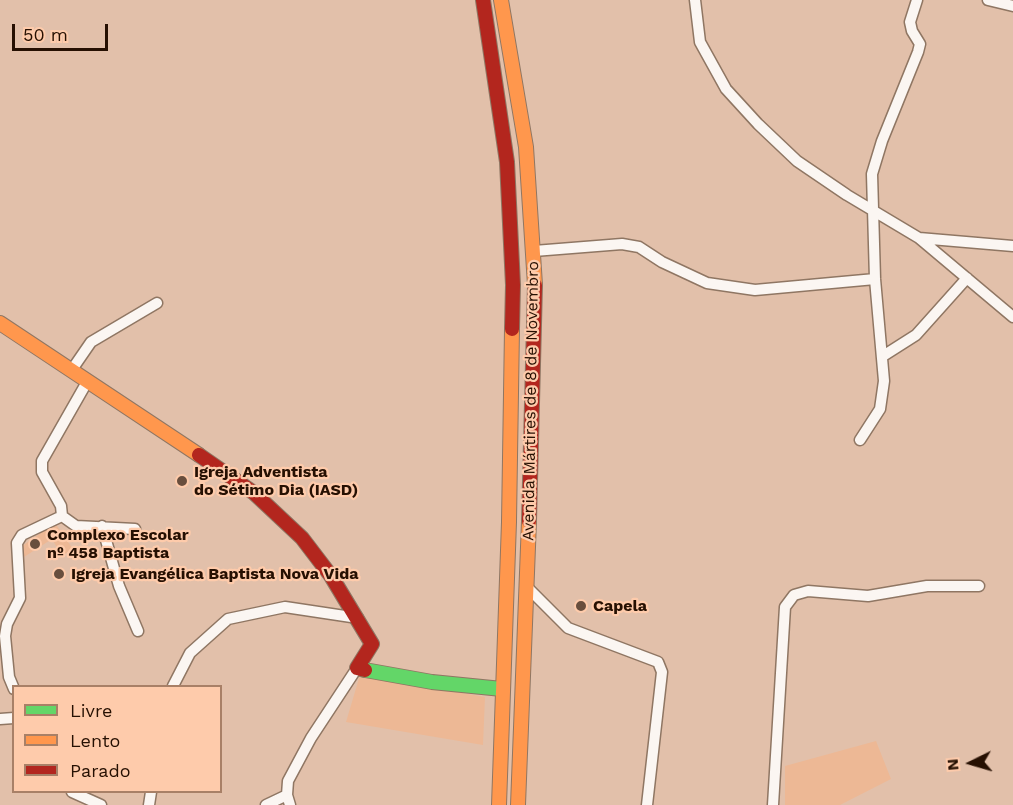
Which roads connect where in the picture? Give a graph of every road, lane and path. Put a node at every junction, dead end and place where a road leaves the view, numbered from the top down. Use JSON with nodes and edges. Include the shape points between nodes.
{"nodes":[{"id":1,"x":483,"y":0,"type":"edge"},
{"id":2,"x":501,"y":0,"type":"edge"},
{"id":3,"x":695,"y":0,"type":"edge"},
{"id":4,"x":917,"y":0,"type":"edge"},
{"id":5,"x":988,"y":0,"type":"edge"},
{"id":6,"x":1013,"y":3,"type":"edge"},
{"id":7,"x":872,"y":209,"type":"junction"},
{"id":8,"x":919,"y":238,"type":"junction"},
{"id":9,"x":1013,"y":246,"type":"edge"},
{"id":10,"x":534,"y":251,"type":"junction"},
{"id":11,"x":967,"y":278,"type":"junction"},
{"id":12,"x":875,"y":279,"type":"junction"},
{"id":13,"x":157,"y":303,"type":"dead end"},
{"id":14,"x":1013,"y":317,"type":"edge"},
{"id":15,"x":0,"y":323,"type":"edge"},
{"id":16,"x":883,"y":356,"type":"junction"},
{"id":17,"x":71,"y":371,"type":"junction"},
{"id":18,"x":87,"y":382,"type":"junction"},
{"id":19,"x":860,"y":440,"type":"dead end"},
{"id":20,"x":62,"y":516,"type":"junction"},
{"id":21,"x":102,"y":526,"type":"junction"},
{"id":22,"x":135,"y":530,"type":"dead end"},
{"id":23,"x":526,"y":586,"type":"junction"},
{"id":24,"x":979,"y":586,"type":"dead end"},
{"id":25,"x":358,"y":618,"type":"junction"},
{"id":26,"x":138,"y":630,"type":"dead end"},
{"id":27,"x":357,"y":668,"type":"junction"},
{"id":28,"x":13,"y":685,"type":"edge"},
{"id":29,"x":174,"y":685,"type":"edge"},
{"id":30,"x":502,"y":689,"type":"junction"},
{"id":31,"x":74,"y":793,"type":"edge"},
{"id":32,"x":289,"y":800,"type":"edge"},
{"id":33,"x":101,"y":805,"type":"edge"},
{"id":34,"x":266,"y":805,"type":"edge"},
{"id":35,"x":499,"y":805,"type":"edge"},
{"id":36,"x":518,"y":805,"type":"edge"},
{"id":37,"x":647,"y":805,"type":"edge"},
{"id":38,"x":773,"y":805,"type":"edge"}],
"edges":[{"from":1,"to":30,"type":"main road","name":"Avenida Mártires de 8 de Novembro","via":[[503,123],[512,235],[513,340]]},
{"from":2,"to":10,"type":"main road","name":"Avenida Mártires de 8 de Novembro","via":[[526,147]]},
{"from":3,"to":7,"type":"street","via":[[700,42],[726,89],[797,161]]},
{"from":4,"to":7,"type":"street","via":[[910,21],[920,44],[872,174]]},
{"from":5,"to":6,"type":"street"},
{"from":7,"to":8,"type":"street"},
{"from":7,"to":12,"type":"street"},
{"from":8,"to":9,"type":"street"},
{"from":8,"to":11,"type":"street"},
{"from":10,"to":12,"type":"street","via":[[630,246],[707,283],[755,291]]},
{"from":10,"to":23,"type":"main road","name":"Avenida Mártires de 8 de Novembro"},
{"from":11,"to":14,"type":"street"},
{"from":11,"to":16,"type":"street","via":[[916,335]]},
{"from":12,"to":16,"type":"street"},
{"from":13,"to":17,"type":"street","via":[[92,342]]},
{"from":15,"to":17,"type":"main road"},
{"from":16,"to":19,"type":"street","via":[[883,396],[873,422]]},
{"from":17,"to":18,"type":"main road"},
{"from":18,"to":20,"type":"street","via":[[42,461],[42,472],[61,506]]},
{"from":18,"to":25,"type":"main road","via":[[254,493],[302,538]]},
{"from":20,"to":21,"type":"street","via":[[76,526]]},
{"from":20,"to":28,"type":"street","via":[[22,535],[17,543],[20,598],[5,636]]},
{"from":21,"to":22,"type":"street"},
{"from":21,"to":26,"type":"street","via":[[119,586]]},
{"from":23,"to":36,"type":"main road","name":"Avenida Mártires de 8 de Novembro"},
{"from":23,"to":37,"type":"street","via":[[568,628],[658,662],[662,672]]},
{"from":24,"to":38,"type":"street","via":[[927,586],[868,596],[808,591],[794,595],[785,607]]},
{"from":25,"to":27,"type":"main road","via":[[372,644]]},
{"from":25,"to":29,"type":"street","via":[[285,607],[228,619],[190,653]]},
{"from":27,"to":30,"type":"main road","via":[[432,682]]},
{"from":27,"to":32,"type":"street","via":[[288,781]]},
{"from":30,"to":35,"type":"main road","name":"Avenida Mártires de 8 de Novembro"},
{"from":31,"to":33,"type":"street"},
{"from":32,"to":34,"type":"street"}]}
